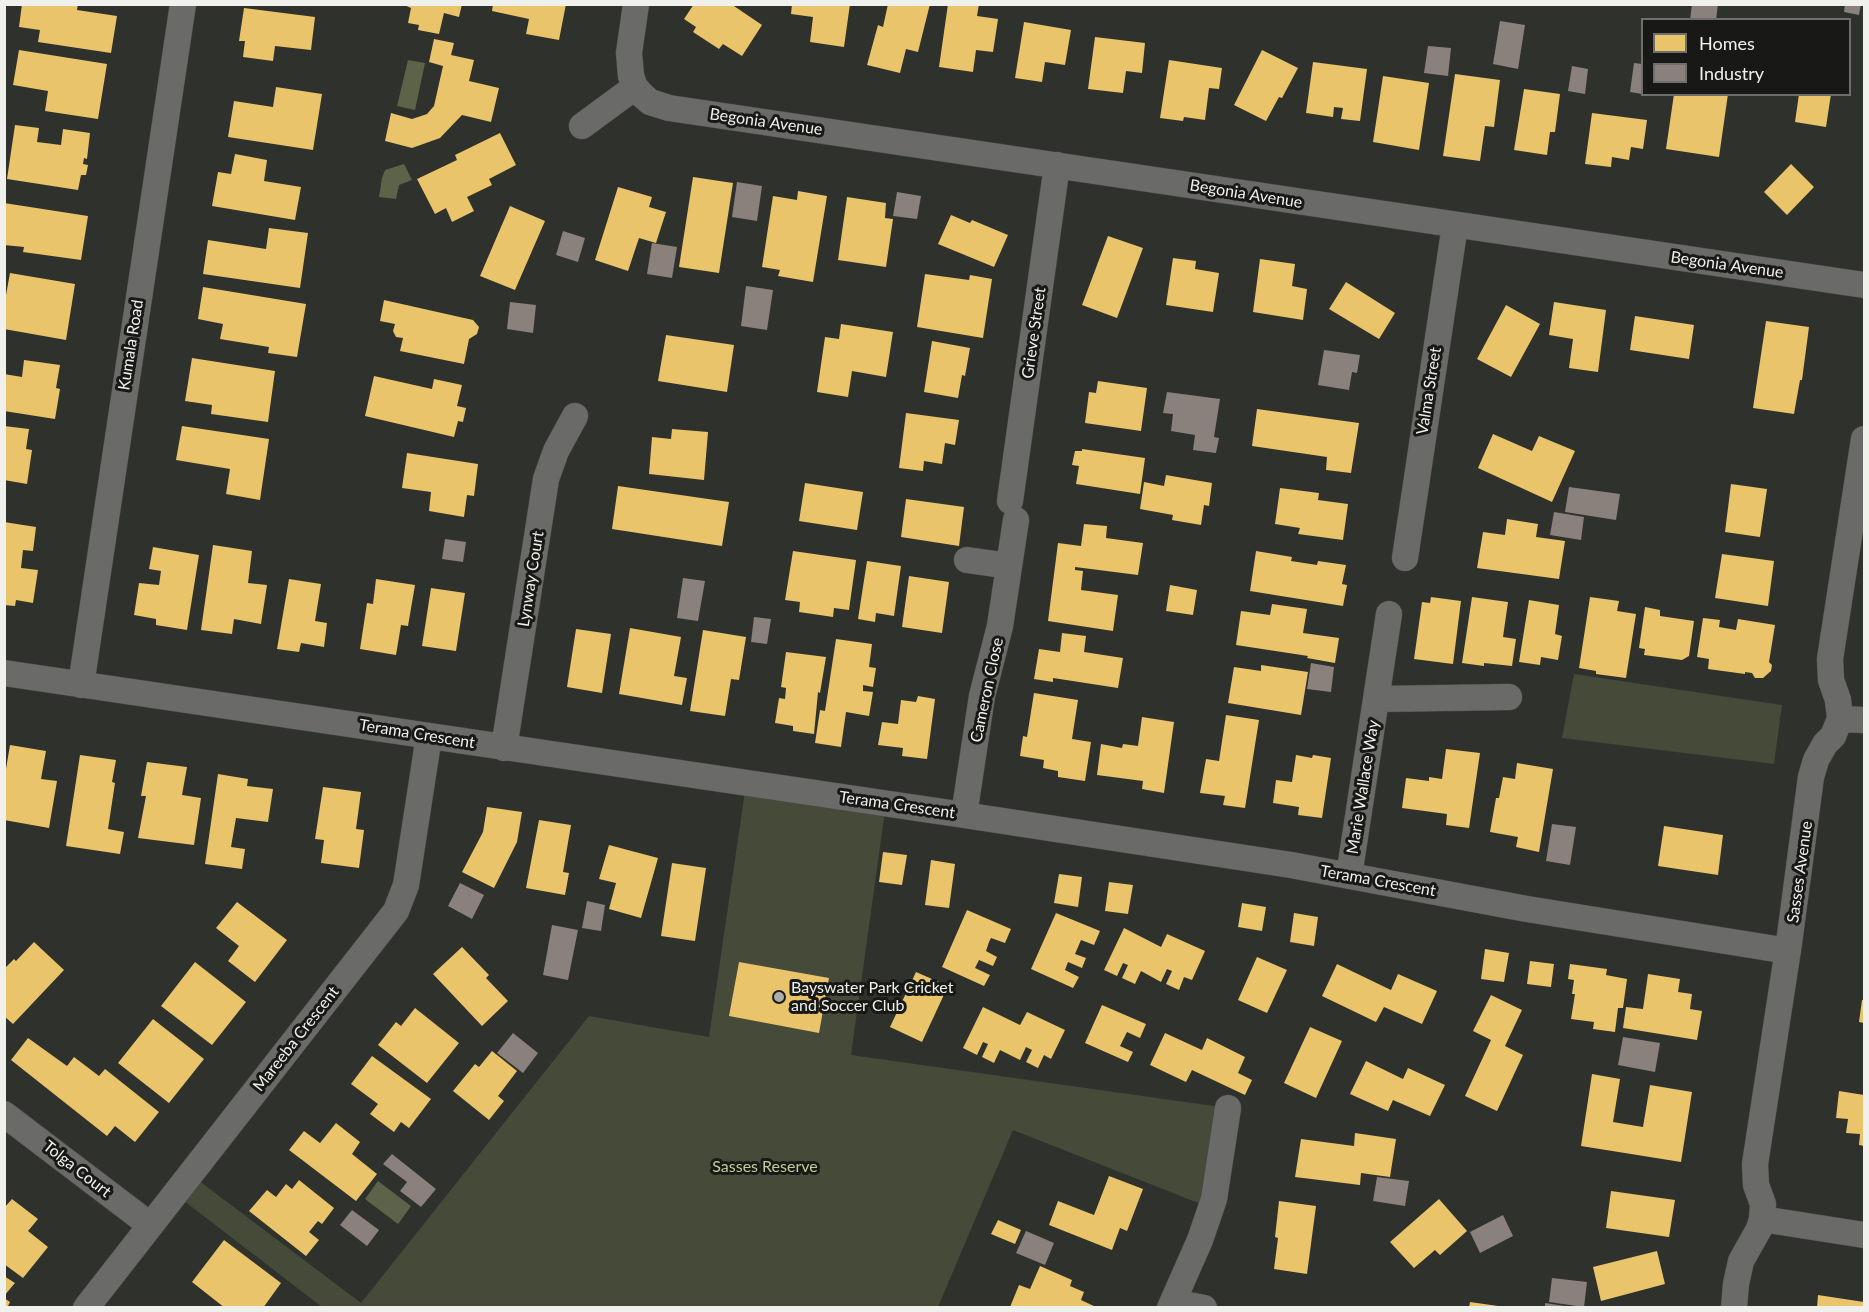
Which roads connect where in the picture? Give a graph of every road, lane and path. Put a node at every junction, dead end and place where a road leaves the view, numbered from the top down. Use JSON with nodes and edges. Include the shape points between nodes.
{"nodes":[{"id":1,"x":183,"y":4,"type":"edge"},
{"id":2,"x":636,"y":4,"type":"edge"},
{"id":3,"x":635,"y":87,"type":"junction"},
{"id":4,"x":582,"y":126,"type":"dead end"},
{"id":5,"x":1057,"y":165,"type":"junction"},
{"id":6,"x":1455,"y":225,"type":"junction"},
{"id":7,"x":1864,"y":285,"type":"edge"},
{"id":8,"x":575,"y":416,"type":"dead end"},
{"id":9,"x":1864,"y":439,"type":"edge"},
{"id":10,"x":1013,"y":510,"type":"joint"},
{"id":11,"x":1405,"y":558,"type":"dead end"},
{"id":12,"x":967,"y":560,"type":"dead end"},
{"id":13,"x":1009,"y":566,"type":"junction"},
{"id":14,"x":1389,"y":614,"type":"dead end"},
{"id":15,"x":4,"y":673,"type":"edge"},
{"id":16,"x":81,"y":685,"type":"junction"},
{"id":17,"x":1509,"y":697,"type":"dead end"},
{"id":18,"x":1377,"y":699,"type":"junction"},
{"id":19,"x":1852,"y":720,"type":"edge"},
{"id":20,"x":429,"y":736,"type":"junction"},
{"id":21,"x":504,"y":748,"type":"junction"},
{"id":22,"x":964,"y":815,"type":"junction"},
{"id":23,"x":1349,"y":876,"type":"junction"},
{"id":24,"x":1788,"y":951,"type":"junction"},
{"id":25,"x":1228,"y":1108,"type":"dead end"},
{"id":26,"x":4,"y":1114,"type":"edge"},
{"id":27,"x":1762,"y":1219,"type":"junction"},
{"id":28,"x":150,"y":1225,"type":"junction"},
{"id":29,"x":1864,"y":1235,"type":"edge"},
{"id":30,"x":1171,"y":1305,"type":"edge"},
{"id":31,"x":86,"y":1308,"type":"edge"},
{"id":32,"x":1204,"y":1308,"type":"edge"},
{"id":33,"x":1734,"y":1308,"type":"edge"}],
"edges":[{"from":1,"to":16,"type":"street","name":"Kumala Road"},
{"from":2,"to":3,"type":"street","via":[[629,53]]},
{"from":3,"to":4,"type":"street"},
{"from":3,"to":5,"type":"street","name":"Begonia Avenue","via":[[650,102],[669,108]]},
{"from":5,"to":6,"type":"street","name":"Begonia Avenue"},
{"from":5,"to":10,"type":"street","name":"Grieve Street"},
{"from":6,"to":7,"type":"street","name":"Begonia Avenue"},
{"from":6,"to":11,"type":"street","name":"Valma Street"},
{"from":8,"to":21,"type":"street","name":"Lynway Court","via":[[556,450],[546,479]]},
{"from":9,"to":19,"type":"street","name":"Sasses Avenue","via":[[1830,659],[1831,680],[1838,700]]},
{"from":10,"to":13,"type":"street","name":"Cameron Close"},
{"from":12,"to":13,"type":"street"},
{"from":13,"to":22,"type":"street","name":"Cameron Close","via":[[1000,626],[982,696]]},
{"from":14,"to":18,"type":"street","name":"Marie Wallace Way"},
{"from":15,"to":16,"type":"street","name":"Terama Crescent"},
{"from":16,"to":20,"type":"street","name":"Terama Crescent"},
{"from":17,"to":18,"type":"street","name":"Marie Wallace Way"},
{"from":18,"to":23,"type":"street","name":"Marie Wallace Way"},
{"from":19,"to":24,"type":"street","name":"Sasses Avenue","via":[[1826,744],[1811,777]]},
{"from":20,"to":21,"type":"street","name":"Terama Crescent"},
{"from":20,"to":28,"type":"street","name":"Mareeba Crescent","via":[[406,885],[396,911]]},
{"from":21,"to":22,"type":"street","name":"Terama Crescent"},
{"from":22,"to":23,"type":"street","name":"Terama Crescent"},
{"from":23,"to":24,"type":"street","name":"Terama Crescent"},
{"from":24,"to":27,"type":"street","name":"Sasses Avenue","via":[[1755,1164]]},
{"from":25,"to":30,"type":"street","via":[[1214,1198]]},
{"from":26,"to":28,"type":"street","name":"Tolga Court"},
{"from":27,"to":29,"type":"street"},
{"from":27,"to":33,"type":"street","via":[[1741,1261]]},
{"from":28,"to":31,"type":"street","name":"Mareeba Crescent"},
{"from":30,"to":32,"type":"street"}]}
